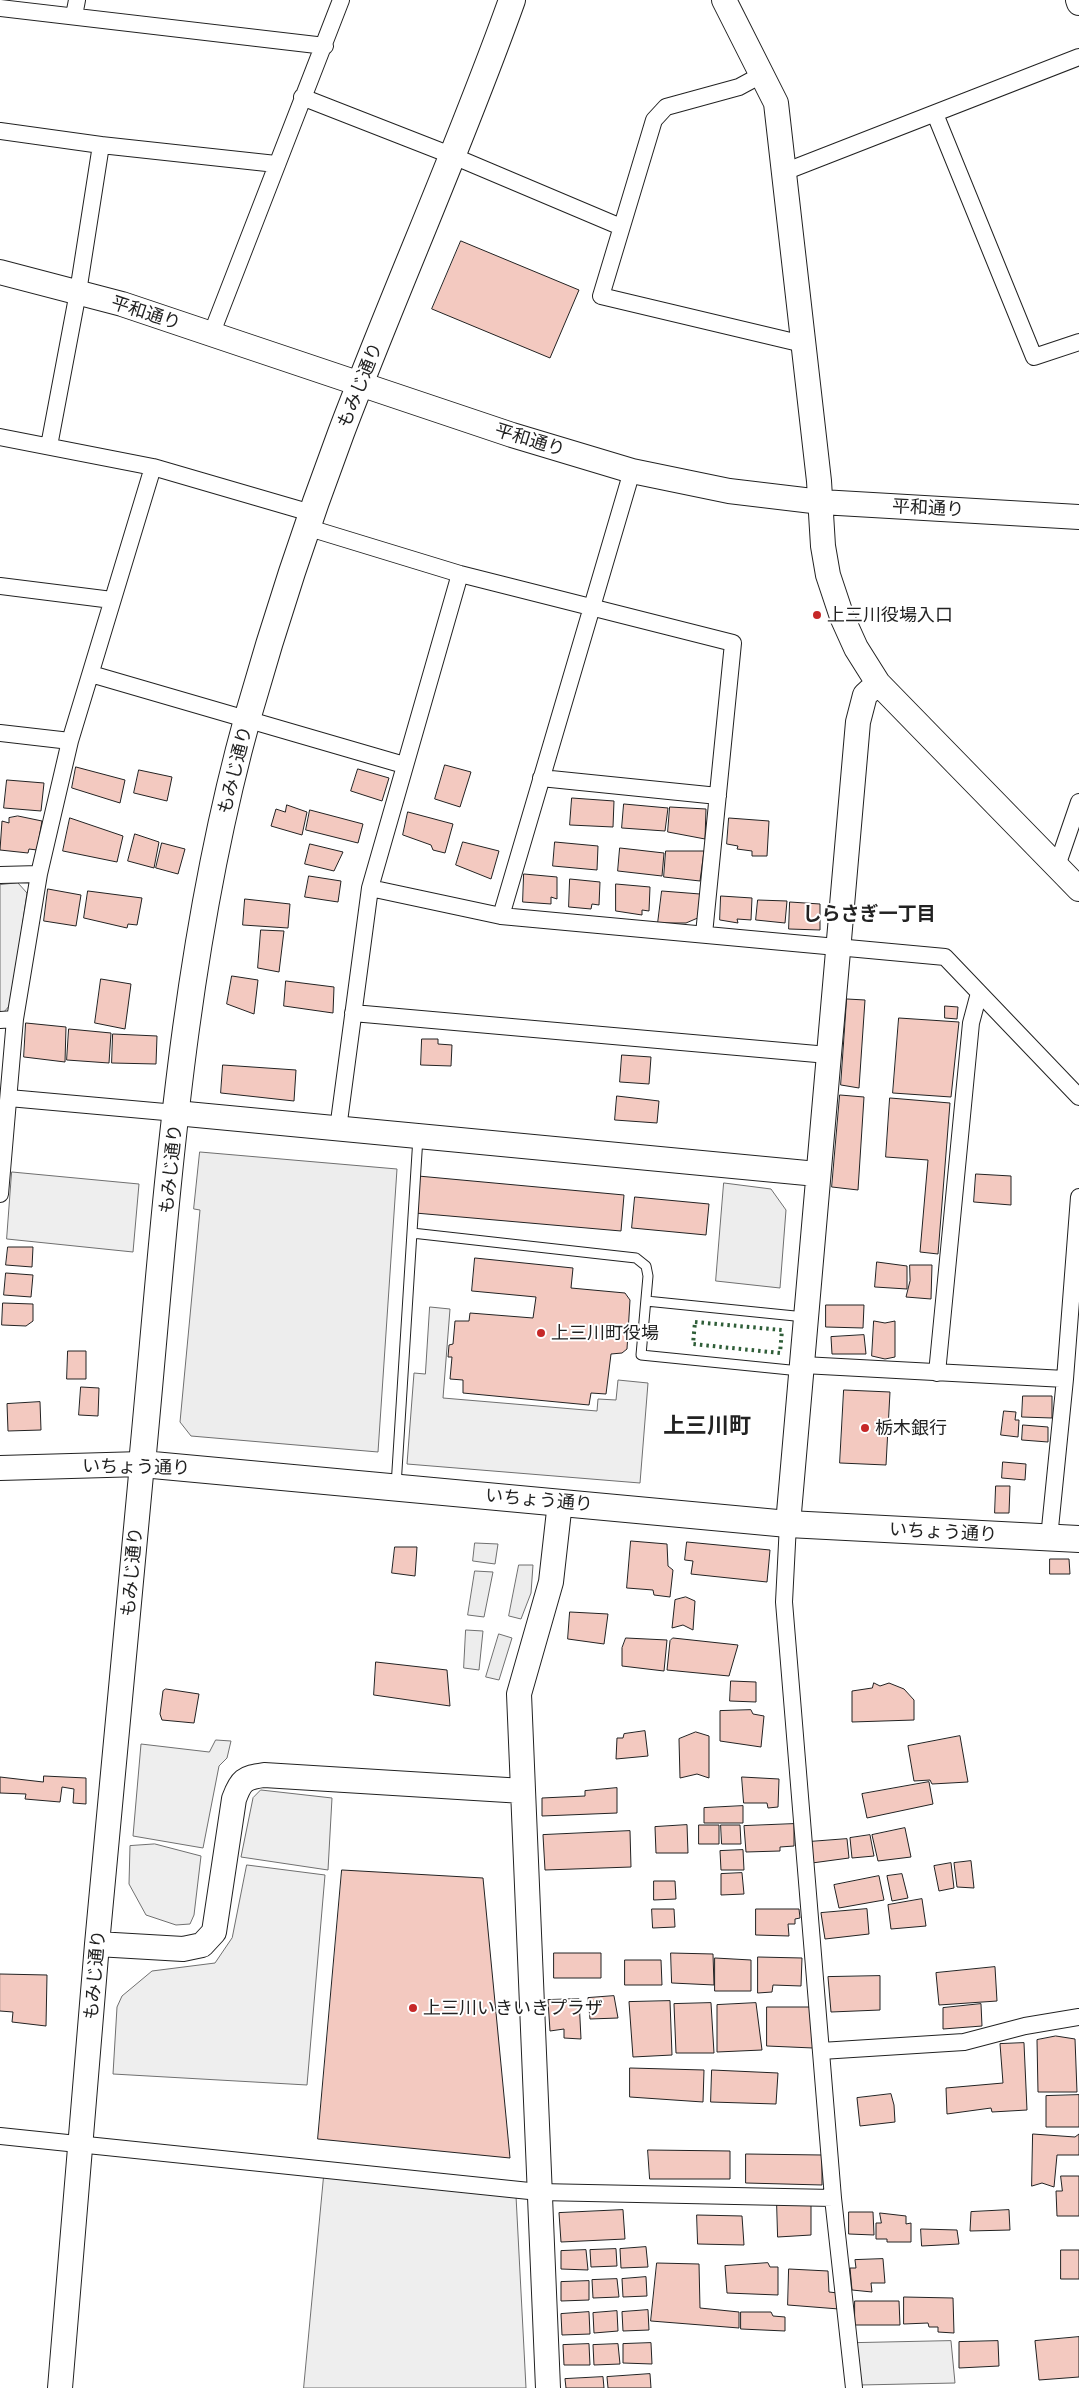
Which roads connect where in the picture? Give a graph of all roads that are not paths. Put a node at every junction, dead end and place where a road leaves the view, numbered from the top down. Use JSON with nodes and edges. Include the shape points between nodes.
{"nodes":[{"id":1,"x":77,"y":0,"type":"edge"},
{"id":2,"x":342,"y":0,"type":"edge"},
{"id":3,"x":512,"y":0,"type":"edge"},
{"id":4,"x":724,"y":0,"type":"edge"},
{"id":5,"x":0,"y":8,"type":"edge"},
{"id":6,"x":74,"y":16,"type":"junction"},
{"id":7,"x":325,"y":46,"type":"junction"},
{"id":8,"x":1079,"y":58,"type":"edge"},
{"id":9,"x":763,"y":74,"type":"junction"},
{"id":10,"x":302,"y":97,"type":"junction"},
{"id":11,"x":935,"y":114,"type":"junction"},
{"id":12,"x":0,"y":131,"type":"edge"},
{"id":13,"x":101,"y":146,"type":"junction"},
{"id":14,"x":453,"y":156,"type":"junction"},
{"id":15,"x":276,"y":164,"type":"junction"},
{"id":16,"x":784,"y":172,"type":"junction"},
{"id":17,"x":621,"y":227,"type":"junction"},
{"id":18,"x":0,"y":272,"type":"edge"},
{"id":19,"x":78,"y":292,"type":"junction"},
{"id":20,"x":211,"y":335,"type":"junction"},
{"id":21,"x":1079,"y":342,"type":"edge"},
{"id":22,"x":803,"y":344,"type":"junction"},
{"id":23,"x":360,"y":384,"type":"junction"},
{"id":24,"x":0,"y":437,"type":"edge"},
{"id":25,"x":48,"y":446,"type":"junction"},
{"id":26,"x":153,"y":467,"type":"junction"},
{"id":27,"x":632,"y":472,"type":"junction"},
{"id":28,"x":821,"y":502,"type":"junction"},
{"id":29,"x":1079,"y":517,"type":"edge"},
{"id":30,"x":309,"y":520,"type":"junction"},
{"id":31,"x":460,"y":574,"type":"junction"},
{"id":32,"x":0,"y":586,"type":"edge"},
{"id":33,"x":112,"y":600,"type":"junction"},
{"id":34,"x":592,"y":608,"type":"junction"},
{"id":35,"x":91,"y":674,"type":"junction"},
{"id":36,"x":878,"y":683,"type":"junction"},
{"id":37,"x":247,"y":719,"type":"junction"},
{"id":38,"x":0,"y":733,"type":"edge"},
{"id":39,"x":70,"y":741,"type":"junction"},
{"id":40,"x":404,"y":765,"type":"junction"},
{"id":41,"x":541,"y":778,"type":"junction"},
{"id":42,"x":718,"y":796,"type":"junction"},
{"id":43,"x":1079,"y":802,"type":"edge"},
{"id":44,"x":1057,"y":866,"type":"junction"},
{"id":45,"x":0,"y":874,"type":"edge"},
{"id":46,"x":39,"y":874,"type":"junction"},
{"id":47,"x":370,"y":888,"type":"junction"},
{"id":48,"x":1079,"y":889,"type":"edge"},
{"id":49,"x":501,"y":916,"type":"junction"},
{"id":50,"x":704,"y":934,"type":"junction"},
{"id":51,"x":839,"y":948,"type":"junction"},
{"id":52,"x":979,"y":992,"type":"junction"},
{"id":53,"x":353,"y":1013,"type":"junction"},
{"id":54,"x":8,"y":1020,"type":"edge"},
{"id":55,"x":828,"y":1054,"type":"junction"},
{"id":56,"x":1079,"y":1097,"type":"edge"},
{"id":57,"x":9,"y":1098,"type":"junction"},
{"id":58,"x":176,"y":1113,"type":"junction"},
{"id":59,"x":338,"y":1129,"type":"junction"},
{"id":60,"x":418,"y":1136,"type":"junction"},
{"id":61,"x":2,"y":1164,"type":"edge"},
{"id":62,"x":818,"y":1174,"type":"junction"},
{"id":63,"x":0,"y":1194,"type":"edge"},
{"id":64,"x":1079,"y":1197,"type":"edge"},
{"id":65,"x":412,"y":1233,"type":"junction"},
{"id":66,"x":1076,"y":1277,"type":"edge"},
{"id":67,"x":646,"y":1301,"type":"junction"},
{"id":68,"x":806,"y":1317,"type":"junction"},
{"id":69,"x":802,"y":1368,"type":"junction"},
{"id":70,"x":938,"y":1372,"type":"junction"},
{"id":71,"x":1065,"y":1379,"type":"junction"},
{"id":72,"x":142,"y":1464,"type":"junction"},
{"id":73,"x":0,"y":1468,"type":"edge"},
{"id":74,"x":396,"y":1486,"type":"junction"},
{"id":75,"x":560,"y":1502,"type":"junction"},
{"id":76,"x":788,"y":1524,"type":"junction"},
{"id":77,"x":1049,"y":1538,"type":"junction"},
{"id":78,"x":1079,"y":1539,"type":"edge"},
{"id":79,"x":523,"y":1791,"type":"junction"},
{"id":80,"x":97,"y":1944,"type":"junction"},
{"id":81,"x":1079,"y":2017,"type":"edge"},
{"id":82,"x":821,"y":2051,"type":"junction"},
{"id":83,"x":0,"y":2136,"type":"edge"},
{"id":84,"x":80,"y":2144,"type":"junction"},
{"id":85,"x":539,"y":2192,"type":"junction"},
{"id":86,"x":833,"y":2198,"type":"junction"},
{"id":87,"x":60,"y":2388,"type":"edge"},
{"id":88,"x":548,"y":2388,"type":"edge"},
{"id":89,"x":854,"y":2388,"type":"edge"}],
"edges":[{"from":1,"to":6,"type":"street"},
{"from":2,"to":7,"type":"street"},
{"from":3,"to":14,"type":"main road","name":"もみじ通り"},
{"from":4,"to":9,"type":"street"},
{"from":5,"to":6,"type":"street"},
{"from":6,"to":7,"type":"street"},
{"from":7,"to":10,"type":"street"},
{"from":8,"to":11,"type":"street"},
{"from":9,"to":16,"type":"street","via":[[776,103]]},
{"from":9,"to":17,"type":"street","via":[[739,87],[666,107],[654,120]]},
{"from":10,"to":14,"type":"street"},
{"from":10,"to":15,"type":"street"},
{"from":11,"to":16,"type":"street"},
{"from":11,"to":21,"type":"street","via":[[1034,357]]},
{"from":12,"to":13,"type":"street"},
{"from":13,"to":15,"type":"street"},
{"from":13,"to":19,"type":"street"},
{"from":14,"to":17,"type":"street"},
{"from":14,"to":23,"type":"main road","name":"もみじ通り"},
{"from":15,"to":20,"type":"street"},
{"from":16,"to":22,"type":"street"},
{"from":17,"to":22,"type":"street","via":[[602,296]]},
{"from":18,"to":19,"type":"street","name":"平和通り"},
{"from":19,"to":20,"type":"street","name":"平和通り"},
{"from":19,"to":25,"type":"street"},
{"from":20,"to":23,"type":"street","name":"平和通り"},
{"from":22,"to":28,"type":"street"},
{"from":23,"to":27,"type":"street","name":"平和通り"},
{"from":23,"to":30,"type":"main road","name":"もみじ通り"},
{"from":24,"to":25,"type":"street"},
{"from":25,"to":26,"type":"street"},
{"from":26,"to":30,"type":"street"},
{"from":26,"to":33,"type":"street"},
{"from":27,"to":28,"type":"street","name":"平和通り","via":[[729,491]]},
{"from":27,"to":34,"type":"street"},
{"from":28,"to":29,"type":"street","name":"平和通り"},
{"from":28,"to":36,"type":"street","via":[[823,546],[835,598],[856,648]]},
{"from":30,"to":31,"type":"street"},
{"from":30,"to":37,"type":"main road","name":"もみじ通り"},
{"from":31,"to":34,"type":"street"},
{"from":31,"to":40,"type":"street"},
{"from":32,"to":33,"type":"street"},
{"from":33,"to":35,"type":"street"},
{"from":34,"to":41,"type":"street"},
{"from":34,"to":42,"type":"street","via":[[733,643]]},
{"from":35,"to":37,"type":"street"},
{"from":35,"to":39,"type":"street"},
{"from":36,"to":44,"type":"street"},
{"from":36,"to":51,"type":"street","via":[[865,695],[858,722]]},
{"from":37,"to":40,"type":"street"},
{"from":37,"to":58,"type":"main road","name":"もみじ通り","via":[[203,911]]},
{"from":38,"to":39,"type":"street"},
{"from":39,"to":46,"type":"street"},
{"from":40,"to":47,"type":"street"},
{"from":41,"to":42,"type":"street"},
{"from":41,"to":49,"type":"street"},
{"from":42,"to":50,"type":"street"},
{"from":43,"to":44,"type":"street"},
{"from":44,"to":48,"type":"street"},
{"from":45,"to":46,"type":"street"},
{"from":46,"to":54,"type":"street"},
{"from":47,"to":49,"type":"street"},
{"from":47,"to":53,"type":"street"},
{"from":49,"to":50,"type":"street"},
{"from":50,"to":51,"type":"street"},
{"from":51,"to":52,"type":"street","via":[[945,957]]},
{"from":51,"to":55,"type":"street"},
{"from":52,"to":56,"type":"street"},
{"from":52,"to":70,"type":"street","via":[[971,1023]]},
{"from":53,"to":55,"type":"street"},
{"from":53,"to":59,"type":"street"},
{"from":54,"to":57,"type":"street"},
{"from":55,"to":62,"type":"street"},
{"from":57,"to":58,"type":"street"},
{"from":57,"to":61,"type":"street"},
{"from":58,"to":59,"type":"street"},
{"from":58,"to":72,"type":"main road","name":"もみじ通り"},
{"from":59,"to":60,"type":"street"},
{"from":60,"to":62,"type":"street"},
{"from":60,"to":65,"type":"lane"},
{"from":61,"to":63,"type":"street"},
{"from":62,"to":68,"type":"street"},
{"from":64,"to":66,"type":"street"},
{"from":65,"to":67,"type":"lane","via":[[636,1258],[646,1266]]},
{"from":65,"to":74,"type":"lane"},
{"from":66,"to":71,"type":"street"},
{"from":67,"to":68,"type":"lane"},
{"from":67,"to":69,"type":"lane","via":[[641,1355]]},
{"from":68,"to":69,"type":"street"},
{"from":69,"to":70,"type":"street"},
{"from":69,"to":76,"type":"street"},
{"from":70,"to":71,"type":"street"},
{"from":71,"to":77,"type":"street"},
{"from":72,"to":73,"type":"street","name":"いちょう通り"},
{"from":72,"to":74,"type":"main road","name":"いちょう通り"},
{"from":72,"to":80,"type":"street","name":"もみじ通り"},
{"from":74,"to":75,"type":"main road","name":"いちょう通り"},
{"from":75,"to":76,"type":"main road","name":"いちょう通り"},
{"from":75,"to":79,"type":"street","via":[[551,1582],[519,1694]]},
{"from":76,"to":77,"type":"main road","name":"いちょう通り"},
{"from":76,"to":82,"type":"street","via":[[784,1602]]},
{"from":77,"to":78,"type":"main road","name":"いちょう通り"},
{"from":79,"to":80,"type":"street","via":[[264,1775],[247,1778],[239,1786],[234,1799],[214,1932],[202,1944],[183,1950]]},
{"from":79,"to":85,"type":"street"},
{"from":80,"to":84,"type":"street","name":"もみじ通り"},
{"from":81,"to":82,"type":"street","via":[[964,2042]]},
{"from":82,"to":86,"type":"street"},
{"from":83,"to":84,"type":"street"},
{"from":84,"to":85,"type":"street"},
{"from":84,"to":87,"type":"street","name":"もみじ通り"},
{"from":85,"to":86,"type":"street"},
{"from":85,"to":88,"type":"street"},
{"from":86,"to":89,"type":"street"}]}
